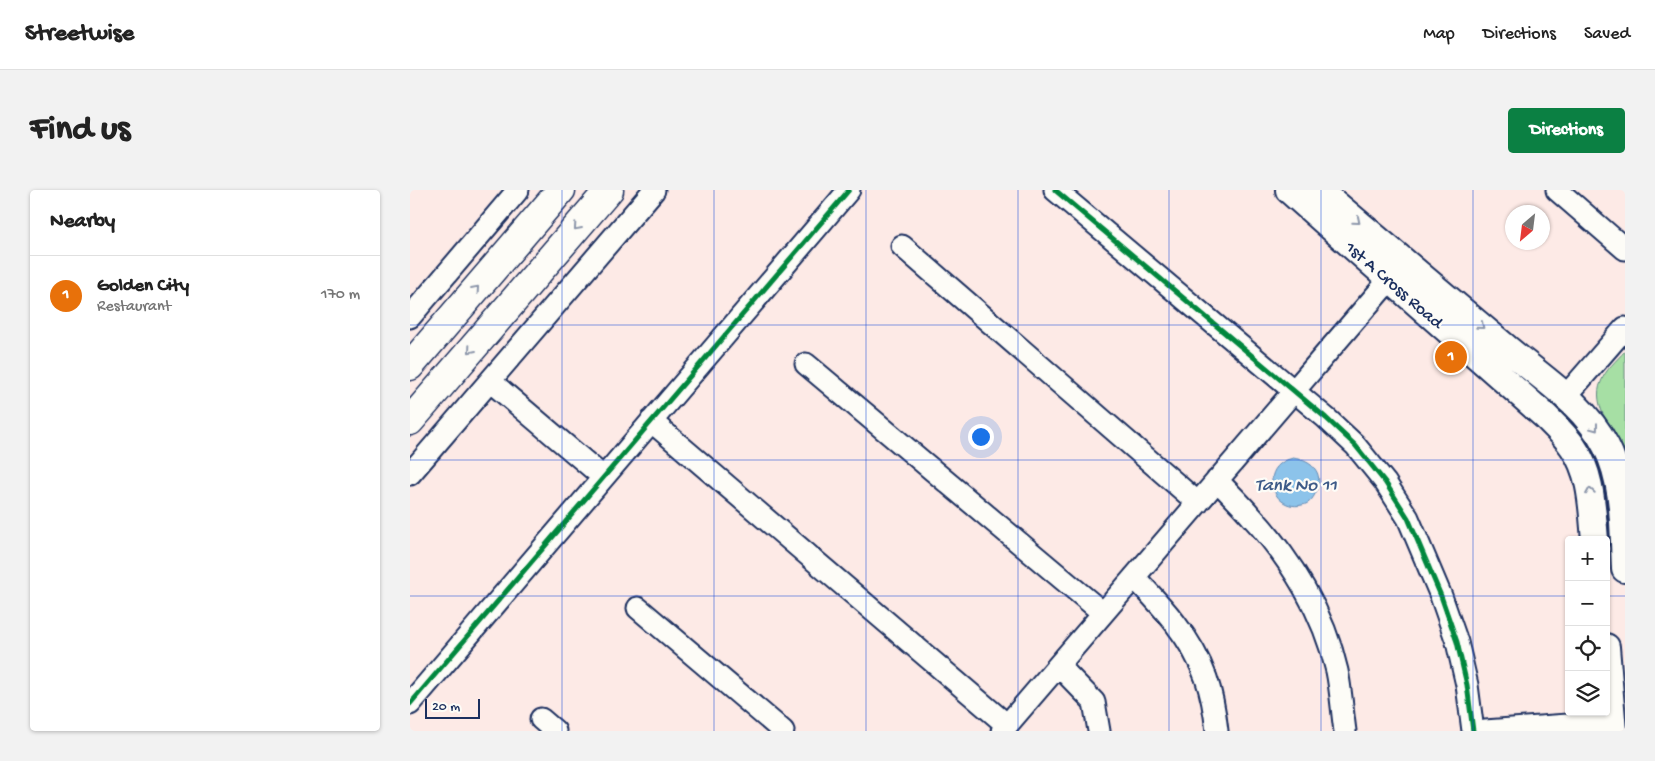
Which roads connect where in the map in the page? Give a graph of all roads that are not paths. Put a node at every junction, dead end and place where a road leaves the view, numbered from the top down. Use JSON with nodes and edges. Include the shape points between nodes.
{"nodes":[{"id":1,"x":518,"y":190,"type":"edge"},
{"id":2,"x":562,"y":190,"type":"edge"},
{"id":3,"x":609,"y":190,"type":"edge"},
{"id":4,"x":654,"y":190,"type":"edge"},
{"id":5,"x":849,"y":190,"type":"edge"},
{"id":6,"x":1055,"y":190,"type":"edge"},
{"id":7,"x":1288,"y":190,"type":"edge"},
{"id":8,"x":1557,"y":190,"type":"edge"},
{"id":9,"x":1318,"y":198,"type":"edge"},
{"id":10,"x":902,"y":246,"type":"dead end"},
{"id":11,"x":1625,"y":249,"type":"edge"},
{"id":12,"x":1390,"y":279,"type":"junction"},
{"id":13,"x":414,"y":303,"type":"edge"},
{"id":14,"x":1625,"y":328,"type":"edge"},
{"id":15,"x":806,"y":364,"type":"dead end"},
{"id":16,"x":410,"y":366,"type":"edge"},
{"id":17,"x":490,"y":381,"type":"junction"},
{"id":18,"x":1557,"y":389,"type":"junction"},
{"id":19,"x":1294,"y":390,"type":"junction"},
{"id":20,"x":410,"y":421,"type":"edge"},
{"id":21,"x":651,"y":421,"type":"junction"},
{"id":22,"x":410,"y":474,"type":"edge"},
{"id":23,"x":603,"y":477,"type":"junction"},
{"id":24,"x":1217,"y":480,"type":"junction"},
{"id":25,"x":1622,"y":497,"type":"edge"},
{"id":26,"x":1198,"y":503,"type":"junction"},
{"id":27,"x":1595,"y":536,"type":"edge"},
{"id":28,"x":1625,"y":569,"type":"edge"},
{"id":29,"x":1134,"y":577,"type":"junction"},
{"id":30,"x":638,"y":608,"type":"dead end"},
{"id":31,"x":1103,"y":613,"type":"junction"},
{"id":32,"x":1059,"y":666,"type":"junction"},
{"id":33,"x":1608,"y":671,"type":"edge"},
{"id":34,"x":410,"y":704,"type":"edge"},
{"id":35,"x":1613,"y":727,"type":"edge"},
{"id":36,"x":1004,"y":728,"type":"edge"},
{"id":37,"x":783,"y":731,"type":"edge"},
{"id":38,"x":1098,"y":731,"type":"edge"},
{"id":39,"x":1217,"y":731,"type":"edge"},
{"id":40,"x":1345,"y":731,"type":"edge"},
{"id":41,"x":1473,"y":731,"type":"edge"},
{"id":42,"x":1485,"y":731,"type":"edge"}],
"edges":[{"from":1,"to":13,"type":"street"},
{"from":16,"to":2,"type":"main road","one_way":true},
{"from":3,"to":20,"type":"main road","one_way":true},
{"from":4,"to":17,"type":"street"},
{"from":5,"to":21,"type":"street"},
{"from":6,"to":19,"type":"street"},
{"from":7,"to":9,"type":"street","name":"1st A Cross Road"},
{"from":8,"to":11,"type":"street"},
{"from":9,"to":12,"type":"street","name":"1st A Cross Road"},
{"from":9,"to":18,"type":"street","name":"1st A Cross Road","one_way":true},
{"from":10,"to":26,"type":"street"},
{"from":12,"to":19,"type":"street"},
{"from":27,"to":12,"type":"street","name":"1st A Cross Road","one_way":true,"via":[[1587,475],[1561,432]]},
{"from":14,"to":18,"type":"street"},
{"from":15,"to":31,"type":"street"},
{"from":17,"to":22,"type":"street"},
{"from":17,"to":23,"type":"street"},
{"from":18,"to":25,"type":"street","name":"1st A Cross Road","one_way":true,"via":[[1582,412],[1607,446]]},
{"from":19,"to":24,"type":"street"},
{"from":19,"to":41,"type":"street","via":[[1355,445],[1385,482],[1408,518],[1457,642]]},
{"from":21,"to":23,"type":"street"},
{"from":21,"to":36,"type":"street"},
{"from":23,"to":34,"type":"street"},
{"from":24,"to":26,"type":"street"},
{"from":24,"to":40,"type":"street","via":[[1276,546],[1308,596],[1334,662]]},
{"from":25,"to":28,"type":"street","name":"1st A Cross Road"},
{"from":26,"to":29,"type":"street"},
{"from":29,"to":31,"type":"street"},
{"from":29,"to":39,"type":"street","via":[[1172,618],[1194,652],[1206,677]]},
{"from":30,"to":37,"type":"street"},
{"from":31,"to":32,"type":"street"},
{"from":32,"to":36,"type":"street"},
{"from":32,"to":38,"type":"street","via":[[1094,702]]},
{"from":33,"to":35,"type":"street"},
{"from":35,"to":42,"type":"street","via":[[1568,725]]}]}
